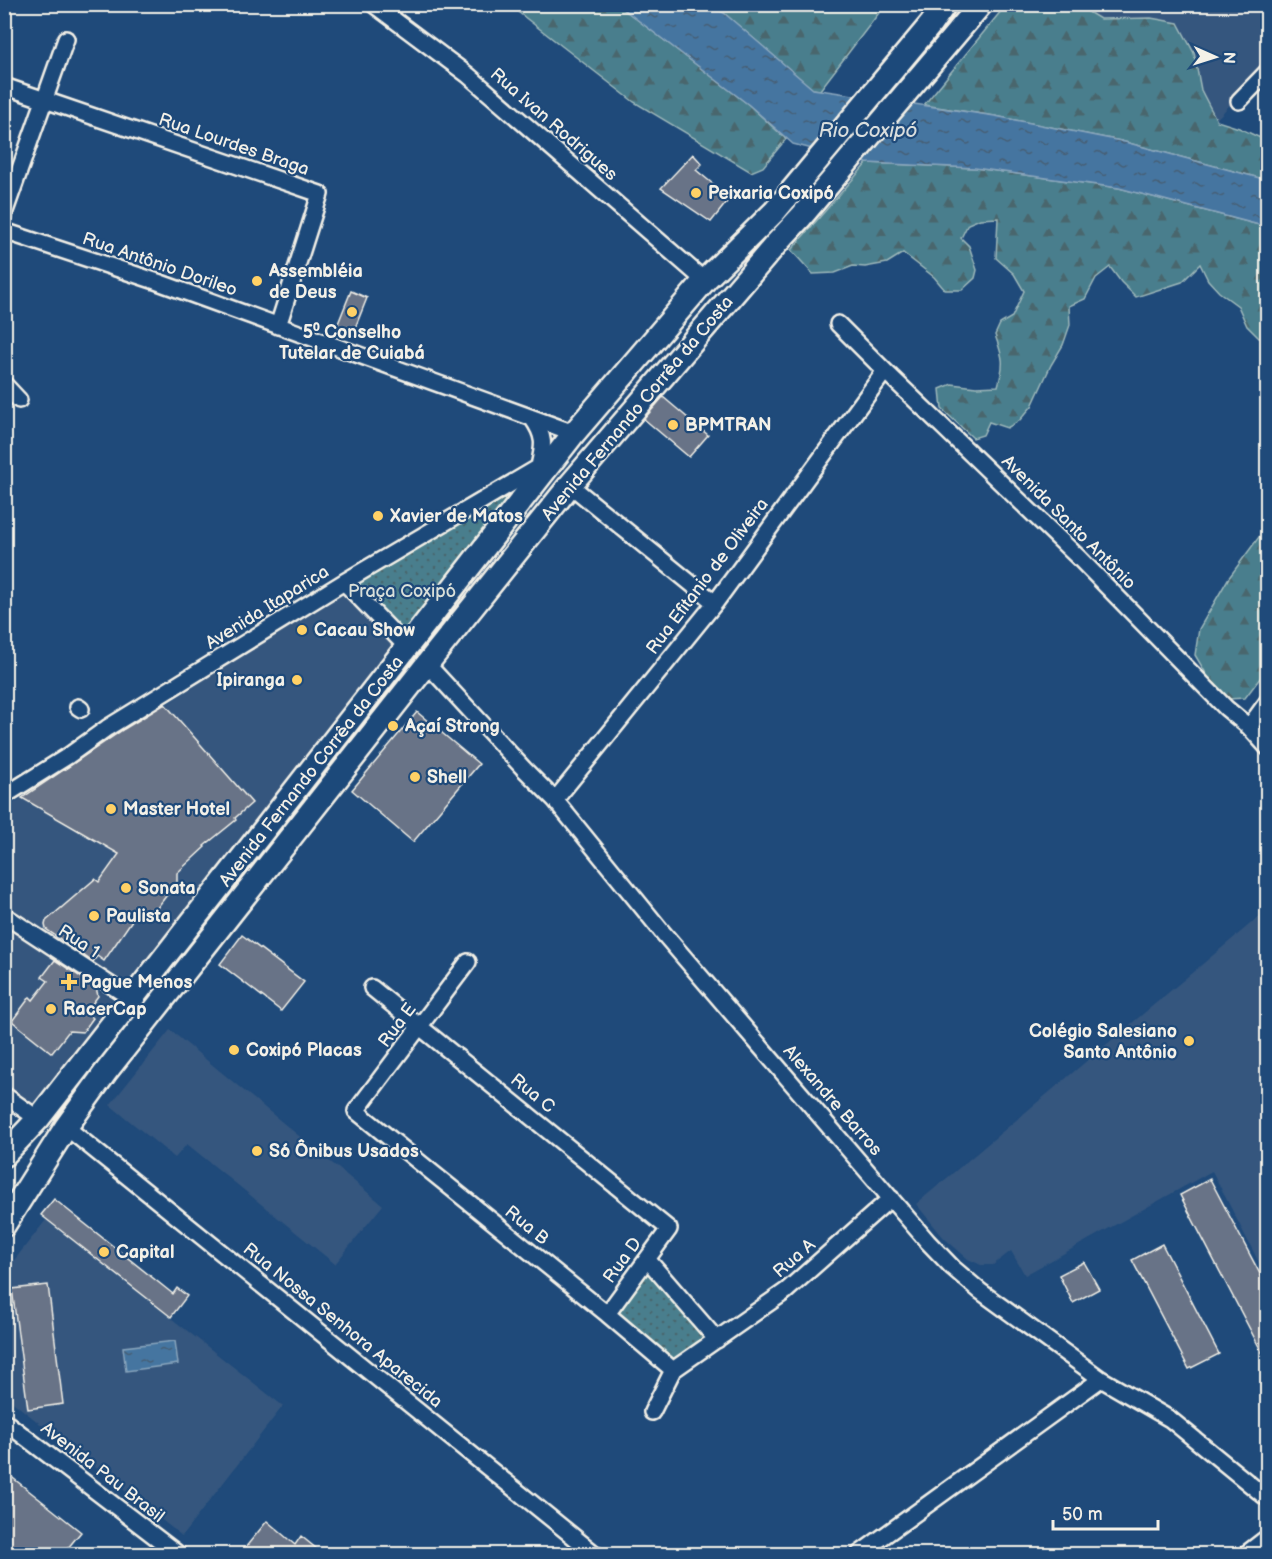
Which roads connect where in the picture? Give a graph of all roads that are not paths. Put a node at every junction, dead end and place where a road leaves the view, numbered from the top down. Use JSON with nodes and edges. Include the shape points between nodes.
{"nodes":[{"id":1,"x":373,"y":4,"type":"edge"},
{"id":2,"x":945,"y":4,"type":"edge"},
{"id":3,"x":981,"y":4,"type":"edge"},
{"id":4,"x":66,"y":39,"type":"dead end"},
{"id":5,"x":1268,"y":71,"type":"edge"},
{"id":6,"x":4,"y":87,"type":"edge"},
{"id":7,"x":44,"y":99,"type":"junction"},
{"id":8,"x":1239,"y":101,"type":"dead end"},
{"id":9,"x":4,"y":213,"type":"edge"},
{"id":10,"x":4,"y":231,"type":"edge"},
{"id":11,"x":705,"y":281,"type":"junction"},
{"id":12,"x":838,"y":324,"type":"dead end"},
{"id":13,"x":279,"y":326,"type":"junction"},
{"id":14,"x":885,"y":371,"type":"junction"},
{"id":15,"x":4,"y":384,"type":"edge"},
{"id":16,"x":19,"y":400,"type":"dead end"},
{"id":17,"x":532,"y":418,"type":"junction"},
{"id":18,"x":574,"y":433,"type":"junction"},
{"id":19,"x":542,"y":470,"type":"junction"},
{"id":20,"x":570,"y":484,"type":"junction"},
{"id":21,"x":344,"y":582,"type":"junction"},
{"id":22,"x":715,"y":603,"type":"junction"},
{"id":23,"x":407,"y":647,"type":"junction"},
{"id":24,"x":427,"y":664,"type":"junction"},
{"id":25,"x":1268,"y":701,"type":"edge"},
{"id":26,"x":1249,"y":727,"type":"junction"},
{"id":27,"x":1268,"y":748,"type":"edge"},
{"id":28,"x":4,"y":796,"type":"edge"},
{"id":29,"x":555,"y":801,"type":"junction"},
{"id":30,"x":4,"y":915,"type":"edge"},
{"id":31,"x":468,"y":962,"type":"dead end"},
{"id":32,"x":372,"y":988,"type":"dead end"},
{"id":33,"x":132,"y":999,"type":"junction"},
{"id":34,"x":420,"y":1027,"type":"junction"},
{"id":35,"x":4,"y":1095,"type":"edge"},
{"id":36,"x":356,"y":1111,"type":"joint"},
{"id":37,"x":38,"y":1119,"type":"junction"},
{"id":38,"x":66,"y":1127,"type":"junction"},
{"id":39,"x":4,"y":1155,"type":"edge"},
{"id":40,"x":891,"y":1198,"type":"junction"},
{"id":41,"x":4,"y":1225,"type":"edge"},
{"id":42,"x":669,"y":1229,"type":"joint"},
{"id":43,"x":647,"y":1259,"type":"junction"},
{"id":44,"x":607,"y":1314,"type":"junction"},
{"id":45,"x":717,"y":1340,"type":"junction"},
{"id":46,"x":673,"y":1370,"type":"junction"},
{"id":47,"x":1101,"y":1379,"type":"junction"},
{"id":48,"x":652,"y":1412,"type":"dead end"},
{"id":49,"x":4,"y":1421,"type":"edge"},
{"id":50,"x":1268,"y":1499,"type":"edge"},
{"id":51,"x":1268,"y":1537,"type":"edge"},
{"id":52,"x":178,"y":1554,"type":"edge"},
{"id":53,"x":595,"y":1554,"type":"edge"},
{"id":54,"x":859,"y":1554,"type":"edge"},
{"id":55,"x":1246,"y":1554,"type":"edge"}],
"edges":[{"from":1,"to":11,"type":"street","name":"Rua Ivan Rodrigues","via":[[468,75]]},
{"from":2,"to":11,"type":"highway","name":"Avenida Fernando Corrêa da Costa","via":[[775,211]]},
{"from":3,"to":20,"type":"highway","name":"Avenida Fernando Corrêa da Costa"},
{"from":4,"to":7,"type":"street"},
{"from":5,"to":8,"type":"street"},
{"from":6,"to":7,"type":"street","name":"Rua Lourdes Braga"},
{"from":7,"to":9,"type":"street"},
{"from":7,"to":13,"type":"street","name":"Rua Lourdes Braga","via":[[320,194]]},
{"from":10,"to":13,"type":"street","name":"Rua Antônio Dorileo"},
{"from":11,"to":18,"type":"highway","name":"Avenida Fernando Corrêa da Costa"},
{"from":12,"to":14,"type":"street","name":"Avenida Santo Antônio"},
{"from":13,"to":17,"type":"street","name":"Rua Antônio Dorileo"},
{"from":14,"to":22,"type":"street","name":"Rua Efitanio de Oliveira"},
{"from":14,"to":26,"type":"street","name":"Avenida Santo Antônio"},
{"from":15,"to":16,"type":"street"},
{"from":17,"to":18,"type":"street","name":"Rua Antônio Dorileo"},
{"from":17,"to":19,"type":"street","via":[[543,439]]},
{"from":18,"to":19,"type":"highway","name":"Avenida Fernando Corrêa da Costa"},
{"from":19,"to":21,"type":"street","name":"Avenida Itaparica"},
{"from":19,"to":23,"type":"highway","name":"Avenida Fernando Corrêa da Costa"},
{"from":20,"to":22,"type":"street"},
{"from":20,"to":24,"type":"highway","name":"Avenida Fernando Corrêa da Costa"},
{"from":21,"to":23,"type":"street"},
{"from":21,"to":28,"type":"street","name":"Avenida Itaparica"},
{"from":22,"to":29,"type":"street","name":"Rua Efitanio de Oliveira"},
{"from":23,"to":33,"type":"highway","name":"Avenida Fernando Corrêa da Costa"},
{"from":24,"to":29,"type":"street","name":"Alexandre Barros"},
{"from":24,"to":38,"type":"highway","name":"Avenida Fernando Corrêa da Costa"},
{"from":25,"to":26,"type":"street"},
{"from":26,"to":27,"type":"street","name":"Avenida Santo Antônio"},
{"from":29,"to":40,"type":"street","name":"Alexandre Barros"},
{"from":30,"to":33,"type":"street","name":"Rua 1"},
{"from":31,"to":34,"type":"street","name":"Rua E"},
{"from":32,"to":34,"type":"street","name":"Rua C"},
{"from":33,"to":37,"type":"highway","name":"Avenida Fernando Corrêa da Costa"},
{"from":34,"to":36,"type":"street","name":"Rua E"},
{"from":34,"to":42,"type":"street","name":"Rua C"},
{"from":35,"to":37,"type":"street"},
{"from":36,"to":44,"type":"street","name":"Rua B"},
{"from":37,"to":39,"type":"highway","name":"Avenida Fernando Corrêa da Costa"},
{"from":38,"to":41,"type":"highway","name":"Avenida Fernando Corrêa da Costa"},
{"from":38,"to":53,"type":"street","name":"Rua Nossa Senhora Aparecida"},
{"from":40,"to":45,"type":"street","name":"Rua A","via":[[786,1291]]},
{"from":40,"to":47,"type":"street","name":"Alexandre Barros","via":[[953,1268]]},
{"from":42,"to":43,"type":"street","name":"Rua D"},
{"from":43,"to":44,"type":"street","name":"Rua D"},
{"from":43,"to":45,"type":"street"},
{"from":44,"to":46,"type":"street","name":"Rua B"},
{"from":45,"to":46,"type":"street","name":"Rua A"},
{"from":46,"to":48,"type":"street","name":"Rua A"},
{"from":47,"to":50,"type":"street","name":"Alexandre Barros","via":[[1170,1419]]},
{"from":47,"to":54,"type":"street"},
{"from":49,"to":52,"type":"street","name":"Avenida Pau Brasil"},
{"from":51,"to":55,"type":"street"}]}
